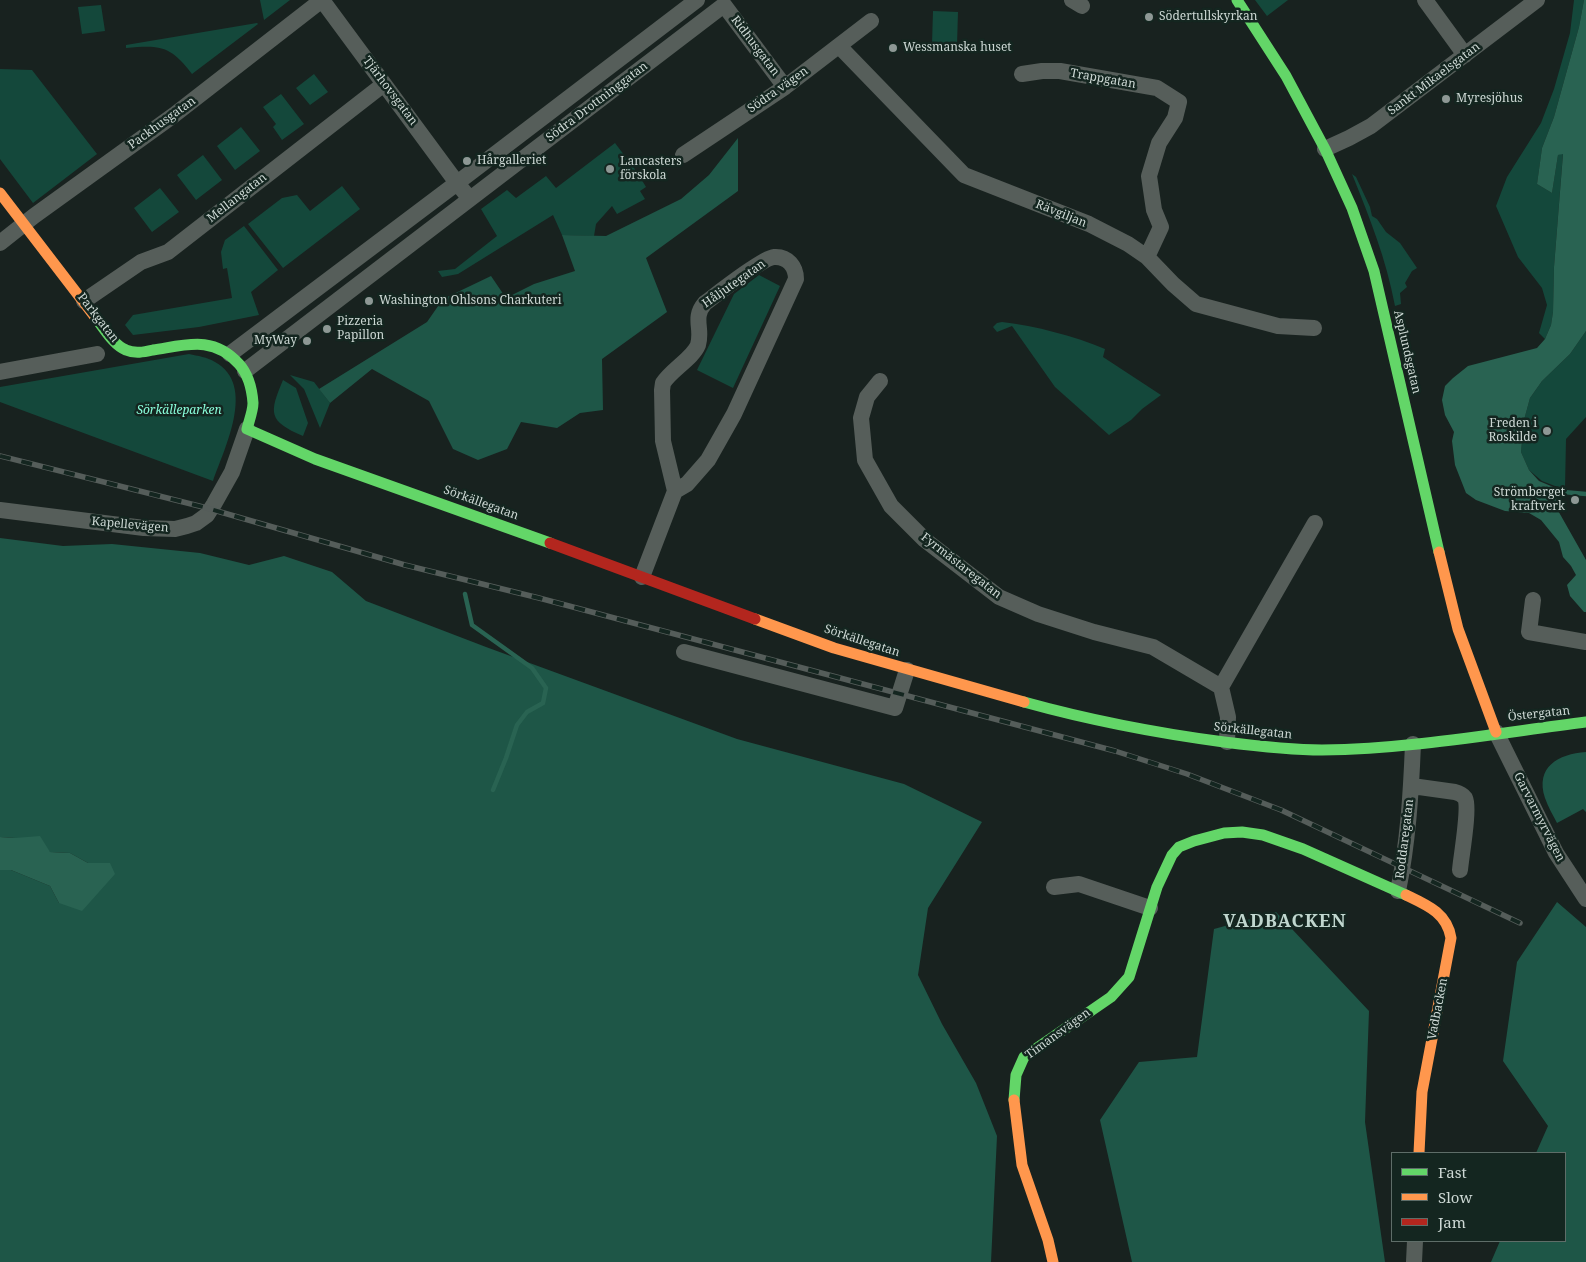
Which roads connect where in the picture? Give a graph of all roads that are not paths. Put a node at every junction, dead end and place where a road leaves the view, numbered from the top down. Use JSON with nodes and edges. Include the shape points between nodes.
{"nodes":[{"id":1,"x":322,"y":0,"type":"edge"},
{"id":2,"x":697,"y":0,"type":"edge"},
{"id":3,"x":1238,"y":0,"type":"edge"},
{"id":4,"x":1425,"y":0,"type":"edge"},
{"id":5,"x":1537,"y":0,"type":"edge"},
{"id":6,"x":725,"y":2,"type":"edge"},
{"id":7,"x":871,"y":21,"type":"dead end"},
{"id":8,"x":839,"y":46,"type":"junction"},
{"id":9,"x":1465,"y":55,"type":"junction"},
{"id":10,"x":1022,"y":74,"type":"dead end"},
{"id":11,"x":384,"y":84,"type":"junction"},
{"id":12,"x":786,"y":87,"type":"junction"},
{"id":13,"x":1325,"y":149,"type":"junction"},
{"id":14,"x":682,"y":155,"type":"dead end"},
{"id":15,"x":457,"y":183,"type":"junction"},
{"id":16,"x":0,"y":193,"type":"edge"},
{"id":17,"x":470,"y":199,"type":"junction"},
{"id":18,"x":24,"y":224,"type":"junction"},
{"id":19,"x":0,"y":242,"type":"edge"},
{"id":20,"x":1147,"y":257,"type":"junction"},
{"id":21,"x":84,"y":301,"type":"junction"},
{"id":22,"x":1314,"y":328,"type":"dead end"},
{"id":23,"x":97,"y":354,"type":"dead end"},
{"id":24,"x":230,"y":354,"type":"junction"},
{"id":25,"x":245,"y":371,"type":"junction"},
{"id":26,"x":0,"y":372,"type":"edge"},
{"id":27,"x":880,"y":381,"type":"dead end"},
{"id":28,"x":247,"y":429,"type":"junction"},
{"id":29,"x":232,"y":472,"type":"joint"},
{"id":30,"x":675,"y":491,"type":"junction"},
{"id":31,"x":0,"y":510,"type":"edge"},
{"id":32,"x":1315,"y":524,"type":"dead end"},
{"id":33,"x":642,"y":578,"type":"junction"},
{"id":34,"x":1533,"y":600,"type":"dead end"},
{"id":35,"x":1586,"y":642,"type":"edge"},
{"id":36,"x":684,"y":652,"type":"dead end"},
{"id":37,"x":908,"y":670,"type":"junction"},
{"id":38,"x":1221,"y":686,"type":"junction"},
{"id":39,"x":1586,"y":722,"type":"edge"},
{"id":40,"x":1496,"y":732,"type":"junction"},
{"id":41,"x":1227,"y":742,"type":"junction"},
{"id":42,"x":1413,"y":744,"type":"junction"},
{"id":43,"x":1412,"y":786,"type":"junction"},
{"id":44,"x":1460,"y":870,"type":"dead end"},
{"id":45,"x":1054,"y":887,"type":"dead end"},
{"id":46,"x":1398,"y":891,"type":"junction"},
{"id":47,"x":1586,"y":899,"type":"edge"},
{"id":48,"x":1150,"y":908,"type":"junction"},
{"id":49,"x":1419,"y":1152,"type":"edge"},
{"id":50,"x":1415,"y":1242,"type":"edge"},
{"id":51,"x":1052,"y":1262,"type":"edge"},
{"id":52,"x":1414,"y":1262,"type":"edge"}],
"edges":[{"from":1,"to":11,"type":"street","name":"Tjärhovsgatan"},
{"from":1,"to":18,"type":"street","name":"Packhusgatan","via":[[174,115]]},
{"from":2,"to":15,"type":"street","name":"Södra Drottninggatan"},
{"from":3,"to":13,"type":"street","name":"Asplundsgatan","via":[[1286,76]]},
{"from":4,"to":9,"type":"street"},
{"from":5,"to":9,"type":"street","name":"Sankt Mikaelsgatan"},
{"from":6,"to":12,"type":"street","name":"Ridhusgatan"},
{"from":6,"to":17,"type":"street","name":"Södra Drottninggatan"},
{"from":7,"to":8,"type":"street","name":"Södra vägen"},
{"from":8,"to":12,"type":"street","name":"Södra vägen"},
{"from":8,"to":20,"type":"street","name":"Rävgiljan","via":[[964,175],[1089,224]]},
{"from":9,"to":13,"type":"street","name":"Sankt Mikaelsgatan","via":[[1371,126]]},
{"from":10,"to":20,"type":"street","name":"Trappgatan","via":[[1060,71],[1157,88],[1179,102],[1175,118],[1159,143],[1149,176],[1154,210],[1161,228]]},
{"from":11,"to":15,"type":"street","name":"Tjärhovsgatan"},
{"from":11,"to":21,"type":"street","name":"Mellangatan","via":[[168,252],[141,262]]},
{"from":12,"to":14,"type":"street","name":"Södra vägen"},
{"from":13,"to":40,"type":"street","name":"Asplundsgatan","via":[[1352,208],[1374,271],[1458,629]]},
{"from":15,"to":17,"type":"street"},
{"from":15,"to":24,"type":"street","name":"Södra Drottninggatan"},
{"from":16,"to":18,"type":"street","name":"Parkgatan"},
{"from":17,"to":25,"type":"street","name":"Södra Drottninggatan"},
{"from":18,"to":19,"type":"street","name":"Packhusgatan"},
{"from":18,"to":21,"type":"street","name":"Parkgatan"},
{"from":20,"to":22,"type":"street","name":"Rävgiljan","via":[[1196,304],[1278,326]]},
{"from":21,"to":24,"type":"street","name":"Parkgatan","via":[[114,341],[125,350],[137,353],[196,342]]},
{"from":23,"to":26,"type":"street"},
{"from":24,"to":25,"type":"street","name":"Parkgatan"},
{"from":25,"to":28,"type":"street","name":"Parkgatan","via":[[253,404]]},
{"from":27,"to":38,"type":"street","name":"Fyrmästaregatan","via":[[867,397],[861,418],[865,460],[891,506],[925,540],[1000,597],[1038,614],[1152,647]]},
{"from":28,"to":29,"type":"street","name":"Parkgatan"},
{"from":28,"to":33,"type":"street","name":"Sörkällegatan","via":[[315,459]]},
{"from":29,"to":31,"type":"street","name":"Kapellevägen","via":[[207,515],[196,523],[175,529]]},
{"from":30,"to":30,"type":"street","name":"Håljutegatan","via":[[687,484],[708,460],[758,364],[796,279],[791,263],[782,258],[773,257],[761,263],[705,303],[698,316],[697,347],[663,383],[662,441]]},
{"from":30,"to":33,"type":"street"},
{"from":32,"to":38,"type":"street"},
{"from":33,"to":37,"type":"street","name":"Sörkällegatan","via":[[834,648]]},
{"from":34,"to":35,"type":"street","via":[[1529,632]]},
{"from":36,"to":37,"type":"street","via":[[895,708]]},
{"from":37,"to":41,"type":"street","name":"Sörkällegatan","via":[[1070,715]]},
{"from":38,"to":41,"type":"street","via":[[1228,717]]},
{"from":39,"to":40,"type":"street","name":"Östergatan"},
{"from":40,"to":42,"type":"street","name":"Sörkällegatan"},
{"from":40,"to":47,"type":"street","name":"Garvarmyrvägen","via":[[1556,853]]},
{"from":41,"to":42,"type":"street","name":"Sörkällegatan","via":[[1320,750]]},
{"from":42,"to":43,"type":"street","name":"Roddaregatan"},
{"from":43,"to":44,"type":"street","name":"Roddaregatan","via":[[1454,792],[1465,799]]},
{"from":43,"to":46,"type":"street","name":"Roddaregatan"},
{"from":45,"to":48,"type":"street","via":[[1079,884]]},
{"from":46,"to":48,"type":"street","name":"Timansvägen","via":[[1283,840],[1231,832],[1206,837],[1175,850]]},
{"from":46,"to":49,"type":"street","name":"Vadbacken","via":[[1445,920],[1451,938],[1422,1092]]},
{"from":48,"to":51,"type":"street","name":"Timansvägen","via":[[1129,977],[1119,990],[1024,1058],[1016,1075],[1014,1094],[1022,1165],[1048,1240]]},
{"from":50,"to":52,"type":"street"}]}
